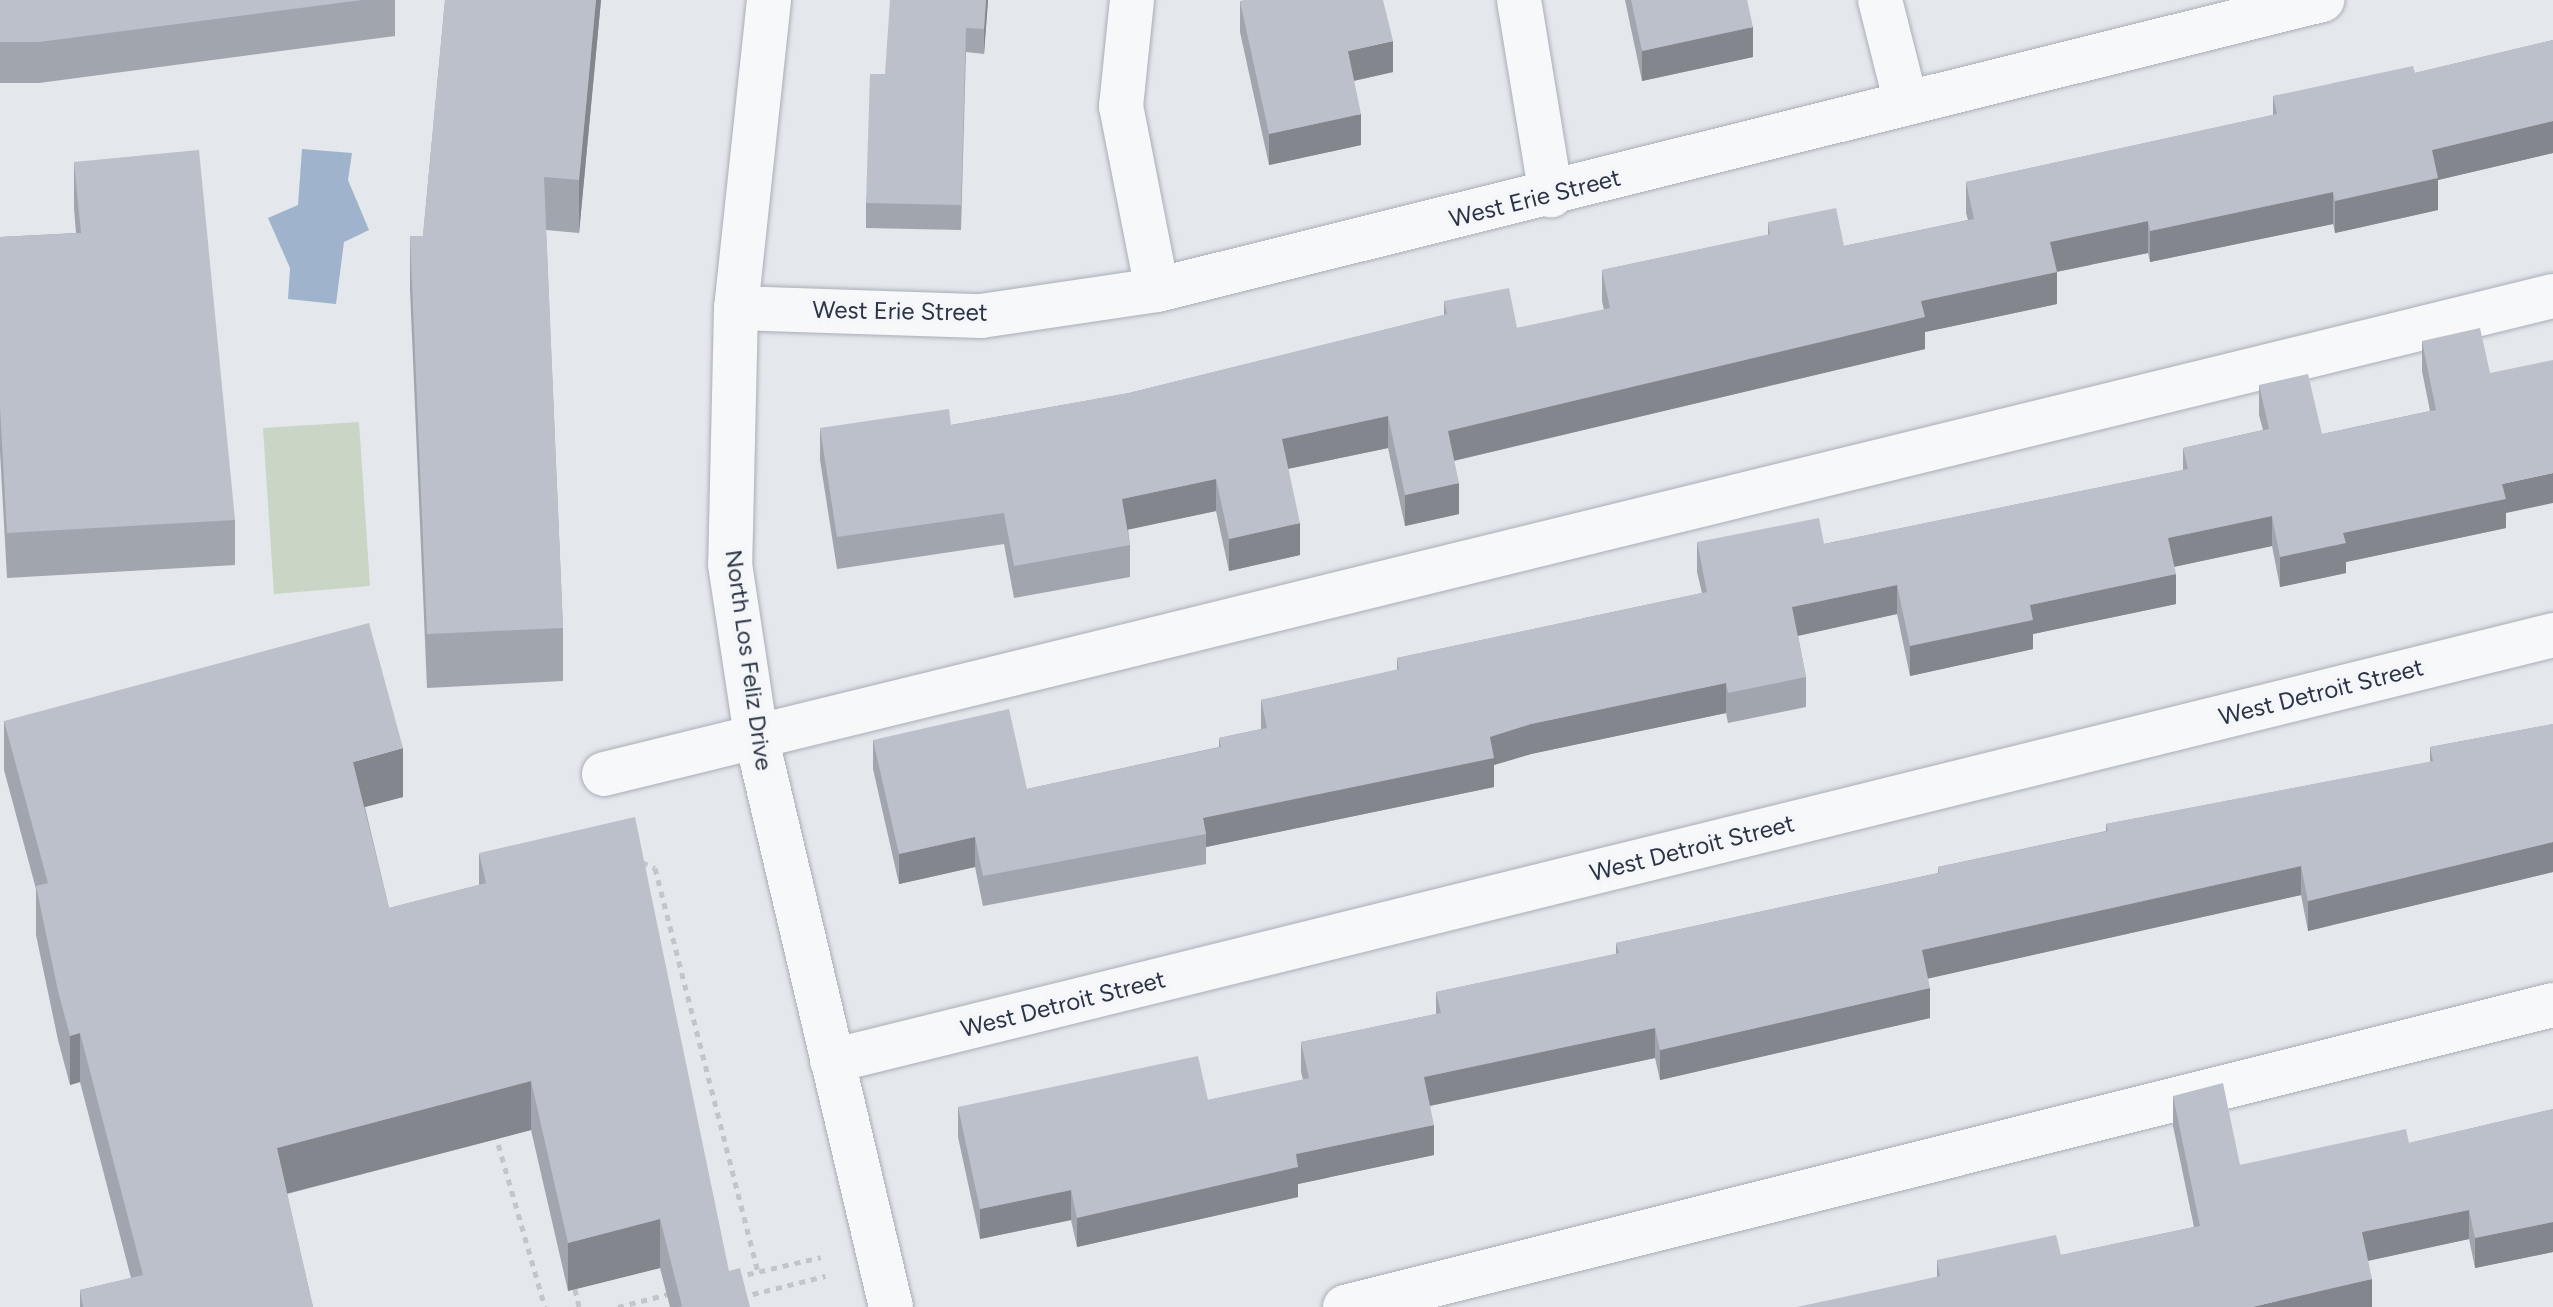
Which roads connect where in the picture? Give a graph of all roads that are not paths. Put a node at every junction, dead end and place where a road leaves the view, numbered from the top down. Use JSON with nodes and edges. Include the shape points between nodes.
{"nodes":[{"id":1,"x":769,"y":0,"type":"edge"},
{"id":2,"x":1132,"y":0,"type":"edge"},
{"id":3,"x":1519,"y":0,"type":"edge"},
{"id":4,"x":1880,"y":0,"type":"edge"},
{"id":5,"x":2322,"y":0,"type":"edge"},
{"id":6,"x":1906,"y":103,"type":"junction"},
{"id":7,"x":1551,"y":195,"type":"junction"},
{"id":8,"x":1157,"y":290,"type":"junction"},
{"id":9,"x":2553,"y":296,"type":"edge"},
{"id":10,"x":736,"y":308,"type":"junction"},
{"id":11,"x":2553,"y":635,"type":"edge"},
{"id":12,"x":756,"y":736,"type":"junction"},
{"id":13,"x":604,"y":774,"type":"dead end"},
{"id":14,"x":2553,"y":1005,"type":"edge"},
{"id":15,"x":832,"y":1061,"type":"junction"},
{"id":16,"x":891,"y":1307,"type":"edge"},
{"id":17,"x":1345,"y":1307,"type":"edge"}],
"edges":[{"from":1,"to":10,"type":"street","name":"North Los Feliz Drive"},
{"from":2,"to":8,"type":"street","via":[[1121,106]]},
{"from":3,"to":7,"type":"street"},
{"from":4,"to":6,"type":"street"},
{"from":5,"to":6,"type":"street","name":"West Erie Street"},
{"from":6,"to":7,"type":"street","name":"West Erie Street"},
{"from":7,"to":8,"type":"street","name":"West Erie Street"},
{"from":8,"to":10,"type":"street","name":"West Erie Street","via":[[981,316]]},
{"from":9,"to":12,"type":"street"},
{"from":10,"to":12,"type":"street","name":"North Los Feliz Drive","via":[[730,564]]},
{"from":11,"to":15,"type":"street","name":"West Detroit Street"},
{"from":12,"to":13,"type":"street"},
{"from":12,"to":15,"type":"street","name":"North Los Feliz Drive"},
{"from":14,"to":17,"type":"street"},
{"from":15,"to":16,"type":"street","name":"North Los Feliz Drive"}]}
